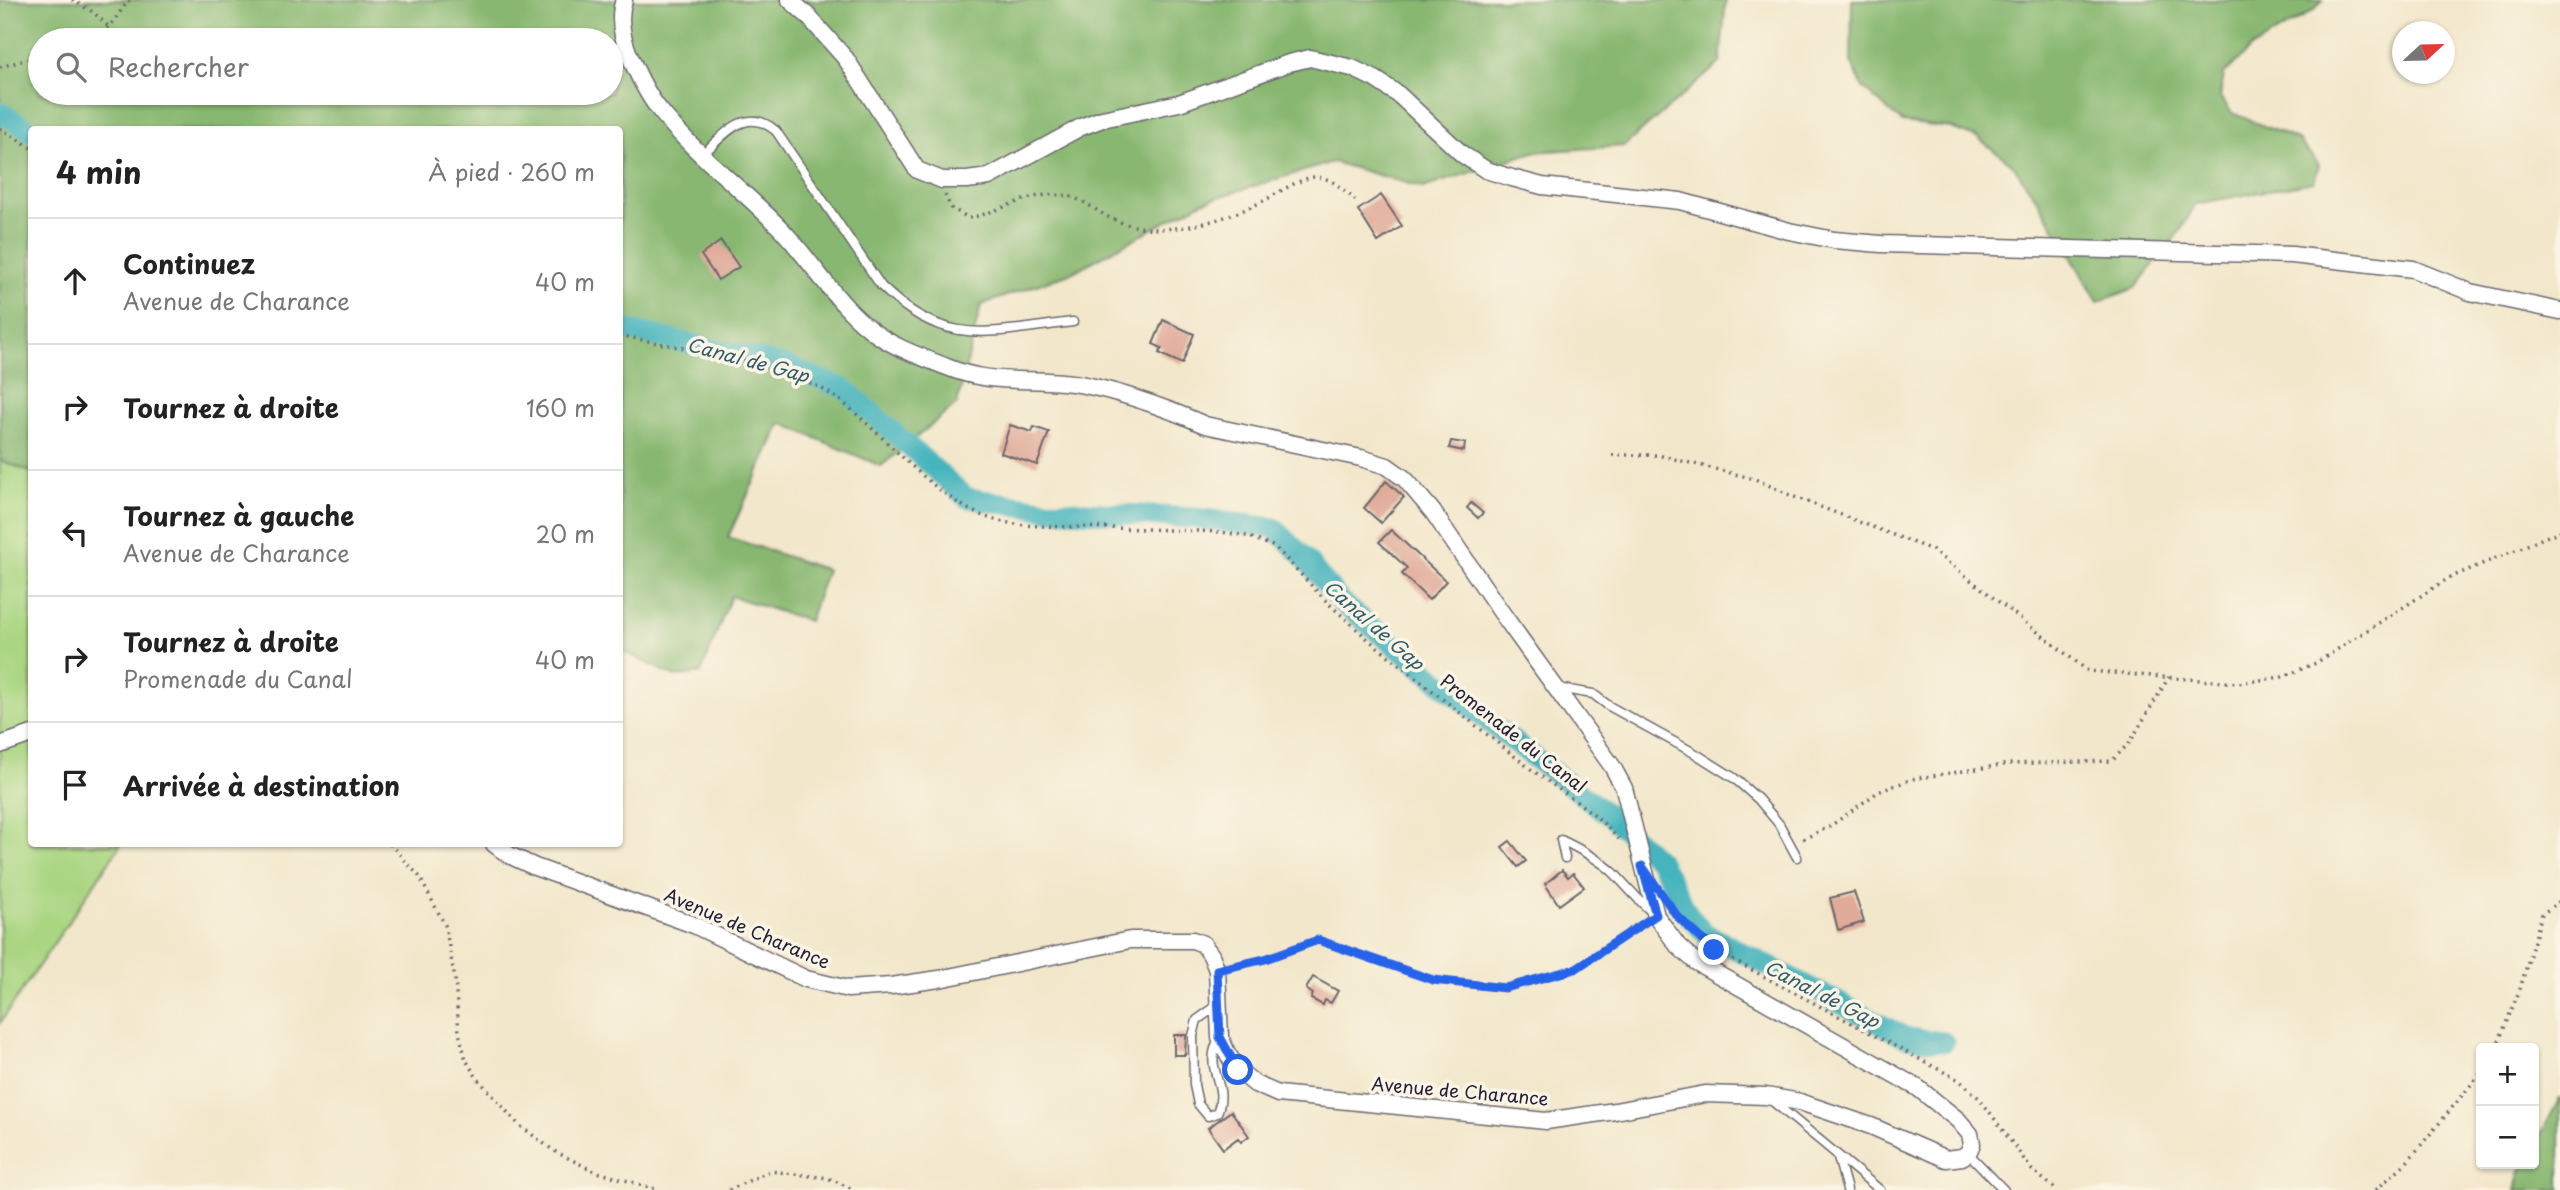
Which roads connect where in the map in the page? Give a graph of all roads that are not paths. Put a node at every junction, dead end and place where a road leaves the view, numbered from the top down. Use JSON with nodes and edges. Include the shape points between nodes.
{"nodes":[{"id":1,"x":624,"y":0,"type":"edge"},
{"id":2,"x":790,"y":0,"type":"edge"},
{"id":3,"x":621,"y":28,"type":"edge"},
{"id":4,"x":623,"y":35,"type":"edge"},
{"id":5,"x":702,"y":155,"type":"junction"},
{"id":6,"x":2560,"y":310,"type":"edge"},
{"id":7,"x":1073,"y":322,"type":"dead end"},
{"id":8,"x":1557,"y":688,"type":"junction"},
{"id":9,"x":28,"y":735,"type":"edge"},
{"id":10,"x":0,"y":745,"type":"edge"},
{"id":11,"x":498,"y":847,"type":"edge"},
{"id":12,"x":1797,"y":857,"type":"dead end"},
{"id":13,"x":1564,"y":858,"type":"dead end"},
{"id":14,"x":1656,"y":915,"type":"junction"},
{"id":15,"x":1218,"y":1004,"type":"junction"},
{"id":16,"x":1220,"y":1037,"type":"junction"},
{"id":17,"x":1766,"y":1096,"type":"junction"},
{"id":18,"x":1968,"y":1153,"type":"junction"},
{"id":19,"x":1838,"y":1157,"type":"junction"},
{"id":20,"x":1847,"y":1190,"type":"edge"},
{"id":21,"x":1880,"y":1190,"type":"edge"},
{"id":22,"x":2004,"y":1190,"type":"edge"}],
"edges":[{"from":1,"to":3,"type":"street"},
{"from":2,"to":6,"type":"street","via":[[846,59],[918,170],[942,180],[989,177],[1102,119],[1179,103],[1311,58],[1375,79],[1486,170],[1542,186],[1680,201],[1834,240],[2292,255],[2413,269],[2469,292]]},
{"from":4,"to":5,"type":"street","via":[[638,76],[657,107]]},
{"from":5,"to":7,"type":"lane","via":[[738,123],[761,121],[770,126],[881,286],[898,303],[936,326],[979,332]]},
{"from":5,"to":8,"type":"street","via":[[783,232],[853,316],[874,333],[951,369],[1007,381],[1086,385],[1205,425],[1387,466],[1405,479],[1433,512]]},
{"from":8,"to":12,"type":"lane","via":[[1593,694],[1734,778],[1779,824]]},
{"from":8,"to":14,"type":"street","via":[[1624,788]]},
{"from":9,"to":10,"type":"street"},
{"from":11,"to":15,"type":"street","name":"Avenue de Charance","via":[[535,867],[694,925],[806,979],[848,989],[939,979],[1130,940],[1192,940],[1203,944],[1211,955],[1217,970]]},
{"from":13,"to":14,"type":"lane","via":[[1561,840],[1613,872]]},
{"from":14,"to":18,"type":"street","via":[[1696,962],[1919,1088],[1970,1133]]},
{"from":15,"to":16,"type":"street","name":"Avenue de Charance"},
{"from":15,"to":16,"type":"lane","via":[[1197,1020],[1192,1036],[1194,1084],[1198,1104],[1208,1116],[1217,1113],[1221,1103],[1212,1061]]},
{"from":16,"to":17,"type":"street","name":"Avenue de Charance","via":[[1238,1070],[1255,1084],[1278,1094],[1337,1101],[1546,1121],[1705,1094]]},
{"from":17,"to":18,"type":"street","name":"Avenue de Charance","via":[[1800,1102],[1871,1126],[1946,1159]]},
{"from":17,"to":19,"type":"lane"},
{"from":18,"to":22,"type":"lane"},
{"from":19,"to":20,"type":"lane"},
{"from":19,"to":21,"type":"lane"}]}
